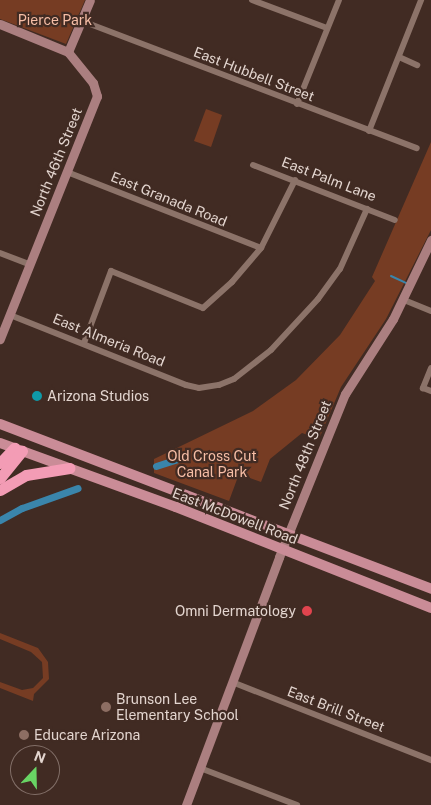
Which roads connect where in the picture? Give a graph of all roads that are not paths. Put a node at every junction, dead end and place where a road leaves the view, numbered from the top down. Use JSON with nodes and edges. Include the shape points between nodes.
{"nodes":[{"id":1,"x":90,"y":0,"type":"edge"},
{"id":2,"x":252,"y":0,"type":"edge"},
{"id":3,"x":339,"y":0,"type":"edge"},
{"id":4,"x":421,"y":0,"type":"edge"},
{"id":5,"x":82,"y":21,"type":"junction"},
{"id":6,"x":0,"y":24,"type":"edge"},
{"id":7,"x":327,"y":28,"type":"junction"},
{"id":8,"x":68,"y":52,"type":"junction"},
{"id":9,"x":399,"y":57,"type":"junction"},
{"id":10,"x":417,"y":65,"type":"dead end"},
{"id":11,"x":297,"y":104,"type":"junction"},
{"id":12,"x":369,"y":132,"type":"junction"},
{"id":13,"x":417,"y":148,"type":"dead end"},
{"id":14,"x":253,"y":165,"type":"dead end"},
{"id":15,"x":67,"y":172,"type":"junction"},
{"id":16,"x":295,"y":180,"type":"junction"},
{"id":17,"x":367,"y":209,"type":"junction"},
{"id":18,"x":395,"y":220,"type":"dead end"},
{"id":19,"x":431,"y":240,"type":"edge"},
{"id":20,"x":261,"y":248,"type":"junction"},
{"id":21,"x":0,"y":253,"type":"edge"},
{"id":22,"x":29,"y":264,"type":"junction"},
{"id":23,"x":404,"y":300,"type":"junction"},
{"id":24,"x":431,"y":311,"type":"edge"},
{"id":25,"x":10,"y":314,"type":"junction"},
{"id":26,"x":0,"y":340,"type":"edge"},
{"id":27,"x":84,"y":343,"type":"junction"},
{"id":28,"x":431,"y":368,"type":"edge"},
{"id":29,"x":431,"y":391,"type":"edge"},
{"id":30,"x":0,"y":424,"type":"edge"},
{"id":31,"x":26,"y":434,"type":"junction"},
{"id":32,"x":0,"y":443,"type":"edge"},
{"id":33,"x":18,"y":450,"type":"junction"},
{"id":34,"x":0,"y":463,"type":"edge"},
{"id":35,"x":69,"y":468,"type":"junction"},
{"id":36,"x":0,"y":478,"type":"edge"},
{"id":37,"x":0,"y":490,"type":"edge"},
{"id":38,"x":181,"y":492,"type":"junction"},
{"id":39,"x":176,"y":507,"type":"junction"},
{"id":40,"x":288,"y":533,"type":"junction"},
{"id":41,"x":282,"y":549,"type":"junction"},
{"id":42,"x":406,"y":579,"type":"junction"},
{"id":43,"x":431,"y":589,"type":"edge"},
{"id":44,"x":399,"y":595,"type":"junction"},
{"id":45,"x":431,"y":608,"type":"edge"},
{"id":46,"x":232,"y":682,"type":"junction"},
{"id":47,"x":431,"y":760,"type":"edge"},
{"id":48,"x":200,"y":768,"type":"junction"},
{"id":49,"x":186,"y":805,"type":"edge"},
{"id":50,"x":297,"y":805,"type":"edge"}],
"edges":[{"from":1,"to":5,"type":"street"},
{"from":2,"to":7,"type":"street"},
{"from":3,"to":7,"type":"street"},
{"from":4,"to":9,"type":"street"},
{"from":5,"to":8,"type":"street"},
{"from":5,"to":11,"type":"street","name":"East Hubbell Street"},
{"from":6,"to":8,"type":"street"},
{"from":7,"to":11,"type":"street"},
{"from":8,"to":15,"type":"street","name":"North 46th Street","via":[[93,83],[97,96]]},
{"from":9,"to":10,"type":"street"},
{"from":9,"to":12,"type":"street"},
{"from":11,"to":12,"type":"street","name":"East Hubbell Street"},
{"from":12,"to":13,"type":"street","name":"East Hubbell Street"},
{"from":14,"to":16,"type":"street","name":"East Palm Lane"},
{"from":15,"to":20,"type":"street","name":"East Granada Road"},
{"from":15,"to":22,"type":"street","name":"North 46th Street"},
{"from":16,"to":17,"type":"street","name":"East Palm Lane"},
{"from":16,"to":20,"type":"street"},
{"from":17,"to":18,"type":"street","name":"East Palm Lane"},
{"from":17,"to":27,"type":"street","name":"East Almeria Road","via":[[340,269],[298,322],[271,350],[234,379],[199,388]]},
{"from":19,"to":23,"type":"street","name":"North 48th Street"},
{"from":20,"to":27,"type":"street","via":[[232,282],[203,308],[111,271]]},
{"from":21,"to":22,"type":"street"},
{"from":22,"to":25,"type":"street","name":"North 46th Street"},
{"from":23,"to":24,"type":"street"},
{"from":23,"to":40,"type":"street","name":"North 48th Street","via":[[345,394]]},
{"from":25,"to":26,"type":"street","name":"North 46th Street"},
{"from":25,"to":27,"type":"street","name":"East Almeria Road"},
{"from":28,"to":29,"type":"street","via":[[423,388]]},
{"from":30,"to":31,"type":"main road","name":"East McDowell Road"},
{"from":31,"to":33,"type":"main road"},
{"from":31,"to":38,"type":"main road","name":"East McDowell Road"},
{"from":32,"to":33,"type":"main road","name":"East McDowell Road"},
{"from":33,"to":34,"type":"highway"},
{"from":33,"to":35,"type":"main road","name":"East McDowell Road"},
{"from":33,"to":36,"type":"highway"},
{"from":35,"to":37,"type":"highway","via":[[26,475]]},
{"from":35,"to":39,"type":"main road","name":"East McDowell Road"},
{"from":38,"to":39,"type":"main road"},
{"from":38,"to":40,"type":"main road","name":"East McDowell Road"},
{"from":39,"to":41,"type":"main road","name":"East McDowell Road"},
{"from":40,"to":41,"type":"street","name":"North 48th Street"},
{"from":40,"to":42,"type":"main road","name":"East McDowell Road"},
{"from":41,"to":44,"type":"main road","name":"East McDowell Road"},
{"from":41,"to":46,"type":"street","name":"North 48th Street"},
{"from":42,"to":43,"type":"main road","name":"East McDowell Road"},
{"from":42,"to":44,"type":"main road"},
{"from":44,"to":45,"type":"main road","name":"East McDowell Road"},
{"from":46,"to":47,"type":"street","name":"East Brill Street"},
{"from":46,"to":48,"type":"street","name":"North 48th Street"},
{"from":48,"to":49,"type":"street","name":"North 48th Street"},
{"from":48,"to":50,"type":"street"}]}
